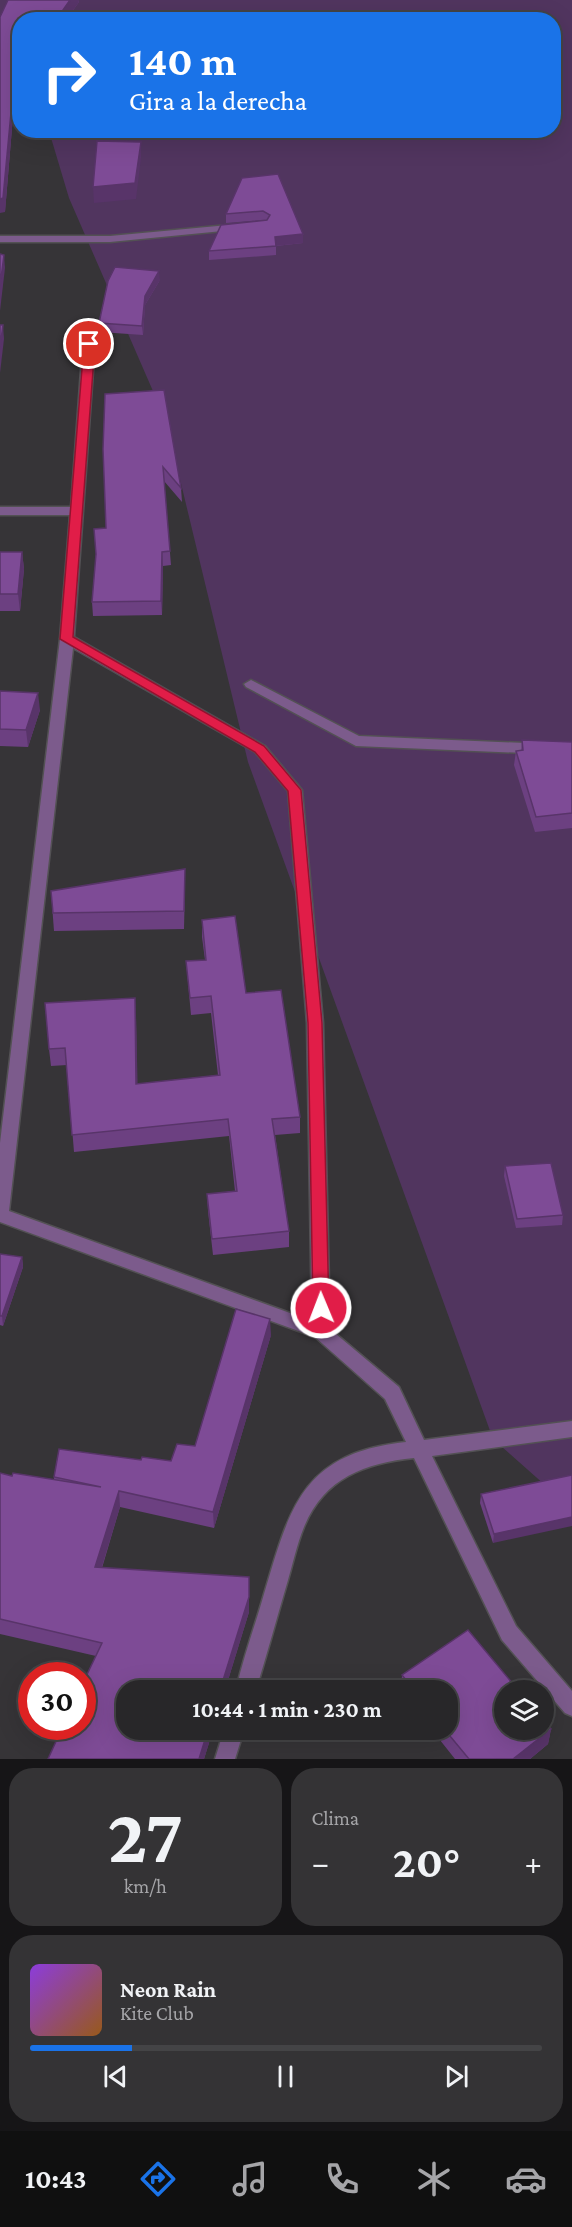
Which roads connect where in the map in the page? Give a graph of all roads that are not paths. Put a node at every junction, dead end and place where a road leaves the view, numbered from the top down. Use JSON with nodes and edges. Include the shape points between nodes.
{"nodes":[{"id":1,"x":251,"y":226,"type":"edge"},
{"id":2,"x":0,"y":239,"type":"edge"},
{"id":3,"x":89,"y":344,"type":"dead end"},
{"id":4,"x":0,"y":511,"type":"edge"},
{"id":5,"x":75,"y":511,"type":"junction"},
{"id":6,"x":66,"y":639,"type":"junction"},
{"id":7,"x":250,"y":684,"type":"dead end"},
{"id":8,"x":572,"y":750,"type":"edge"},
{"id":9,"x":0,"y":1215,"type":"edge"},
{"id":10,"x":321,"y":1332,"type":"junction"},
{"id":11,"x":572,"y":1429,"type":"edge"},
{"id":12,"x":419,"y":1449,"type":"junction"},
{"id":13,"x":249,"y":1680,"type":"edge"},
{"id":14,"x":572,"y":1706,"type":"edge"},
{"id":15,"x":231,"y":1740,"type":"edge"},
{"id":16,"x":225,"y":1759,"type":"edge"}],
"edges":[{"from":1,"to":2,"type":"street","via":[[110,239]]},
{"from":3,"to":5,"type":"street"},
{"from":4,"to":5,"type":"street"},
{"from":5,"to":6,"type":"street"},
{"from":6,"to":9,"type":"street"},
{"from":6,"to":10,"type":"street","via":[[260,749],[295,790],[315,1023]]},
{"from":7,"to":8,"type":"street","via":[[356,741]]},
{"from":9,"to":10,"type":"street"},
{"from":10,"to":12,"type":"street","via":[[392,1393]]},
{"from":11,"to":12,"type":"street"},
{"from":12,"to":13,"type":"street","via":[[390,1451],[362,1459],[319,1486],[305,1505],[294,1526]]},
{"from":12,"to":14,"type":"street","via":[[509,1633]]},
{"from":15,"to":16,"type":"street"}]}
